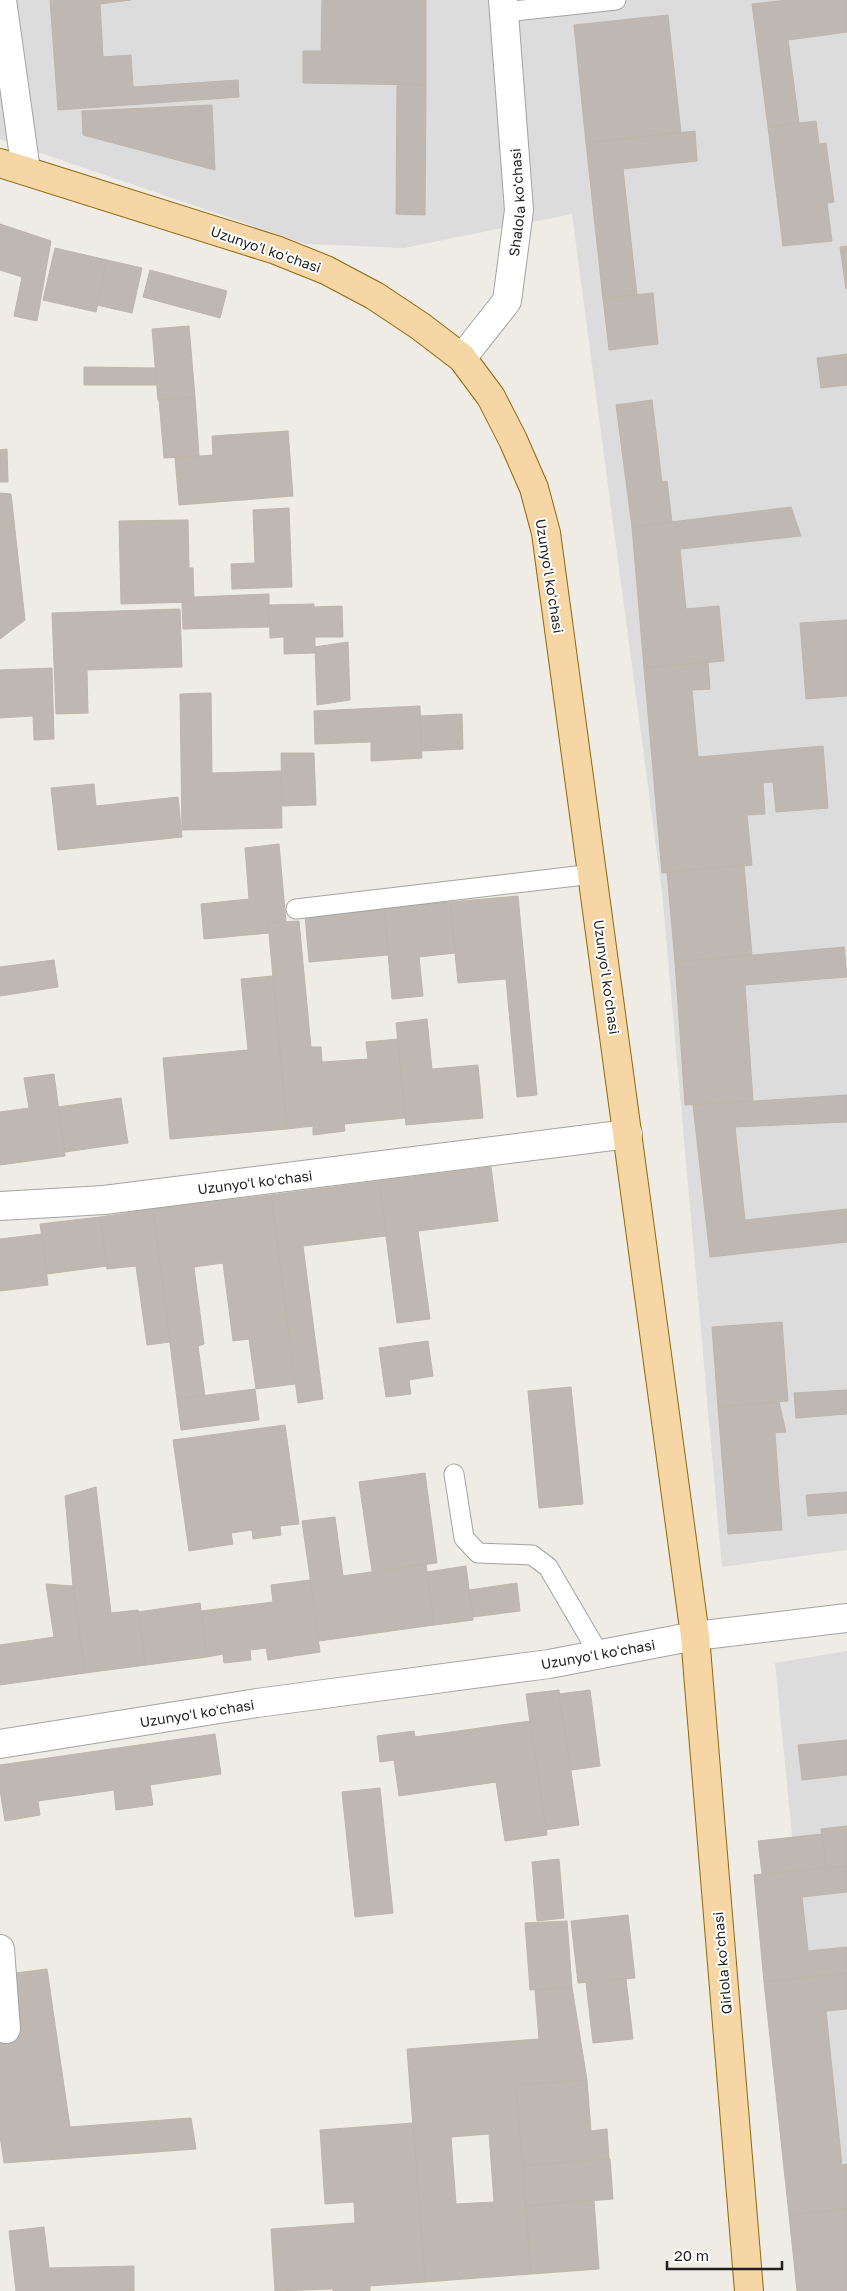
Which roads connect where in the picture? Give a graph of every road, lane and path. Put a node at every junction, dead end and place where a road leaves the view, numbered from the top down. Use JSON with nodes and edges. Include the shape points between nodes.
{"nodes":[{"id":1,"x":2,"y":0,"type":"edge"},
{"id":2,"x":616,"y":0,"type":"edge"},
{"id":3,"x":504,"y":6,"type":"edge"},
{"id":4,"x":0,"y":163,"type":"edge"},
{"id":5,"x":26,"y":171,"type":"junction"},
{"id":6,"x":462,"y":358,"type":"junction"},
{"id":7,"x":593,"y":874,"type":"junction"},
{"id":8,"x":296,"y":909,"type":"dead end"},
{"id":9,"x":628,"y":1134,"type":"junction"},
{"id":10,"x":0,"y":1206,"type":"edge"},
{"id":11,"x":454,"y":1474,"type":"dead end"},
{"id":12,"x":847,"y":1618,"type":"edge"},
{"id":13,"x":694,"y":1636,"type":"junction"},
{"id":14,"x":599,"y":1654,"type":"junction"},
{"id":15,"x":0,"y":1744,"type":"edge"},
{"id":16,"x":0,"y":1949,"type":"edge"},
{"id":17,"x":6,"y":2029,"type":"dead end"},
{"id":18,"x":749,"y":2291,"type":"edge"}],
"edges":[{"from":1,"to":5,"type":"street"},
{"from":2,"to":3,"type":"lane"},
{"from":3,"to":6,"type":"street","name":"Shalola ko'chasi","via":[[519,210],[507,301]]},
{"from":4,"to":5,"type":"main road","name":"Uzunyoʻl koʻchasi"},
{"from":5,"to":6,"type":"main road","name":"Uzunyoʻl koʻchasi","via":[[276,250],[326,270],[375,296]]},
{"from":6,"to":7,"type":"main road","name":"Uzunyoʻl koʻchasi","via":[[491,397],[513,440],[534,488],[546,533]]},
{"from":7,"to":8,"type":"lane"},
{"from":7,"to":9,"type":"main road","name":"Uzunyoʻl koʻchasi"},
{"from":9,"to":10,"type":"street","name":"Uzunyoʻl koʻchasi","via":[[104,1200]]},
{"from":9,"to":13,"type":"main road","name":"Uzunyoʻl koʻchasi"},
{"from":11,"to":14,"type":"lane","via":[[464,1538],[478,1553],[532,1556],[548,1567]]},
{"from":12,"to":13,"type":"street"},
{"from":13,"to":14,"type":"street","name":"Uzunyoʻl koʻchasi"},
{"from":13,"to":18,"type":"main road","name":"Qirlola koʻchasi"},
{"from":14,"to":15,"type":"street","name":"Uzunyoʻl koʻchasi"},
{"from":16,"to":17,"type":"street"}]}
